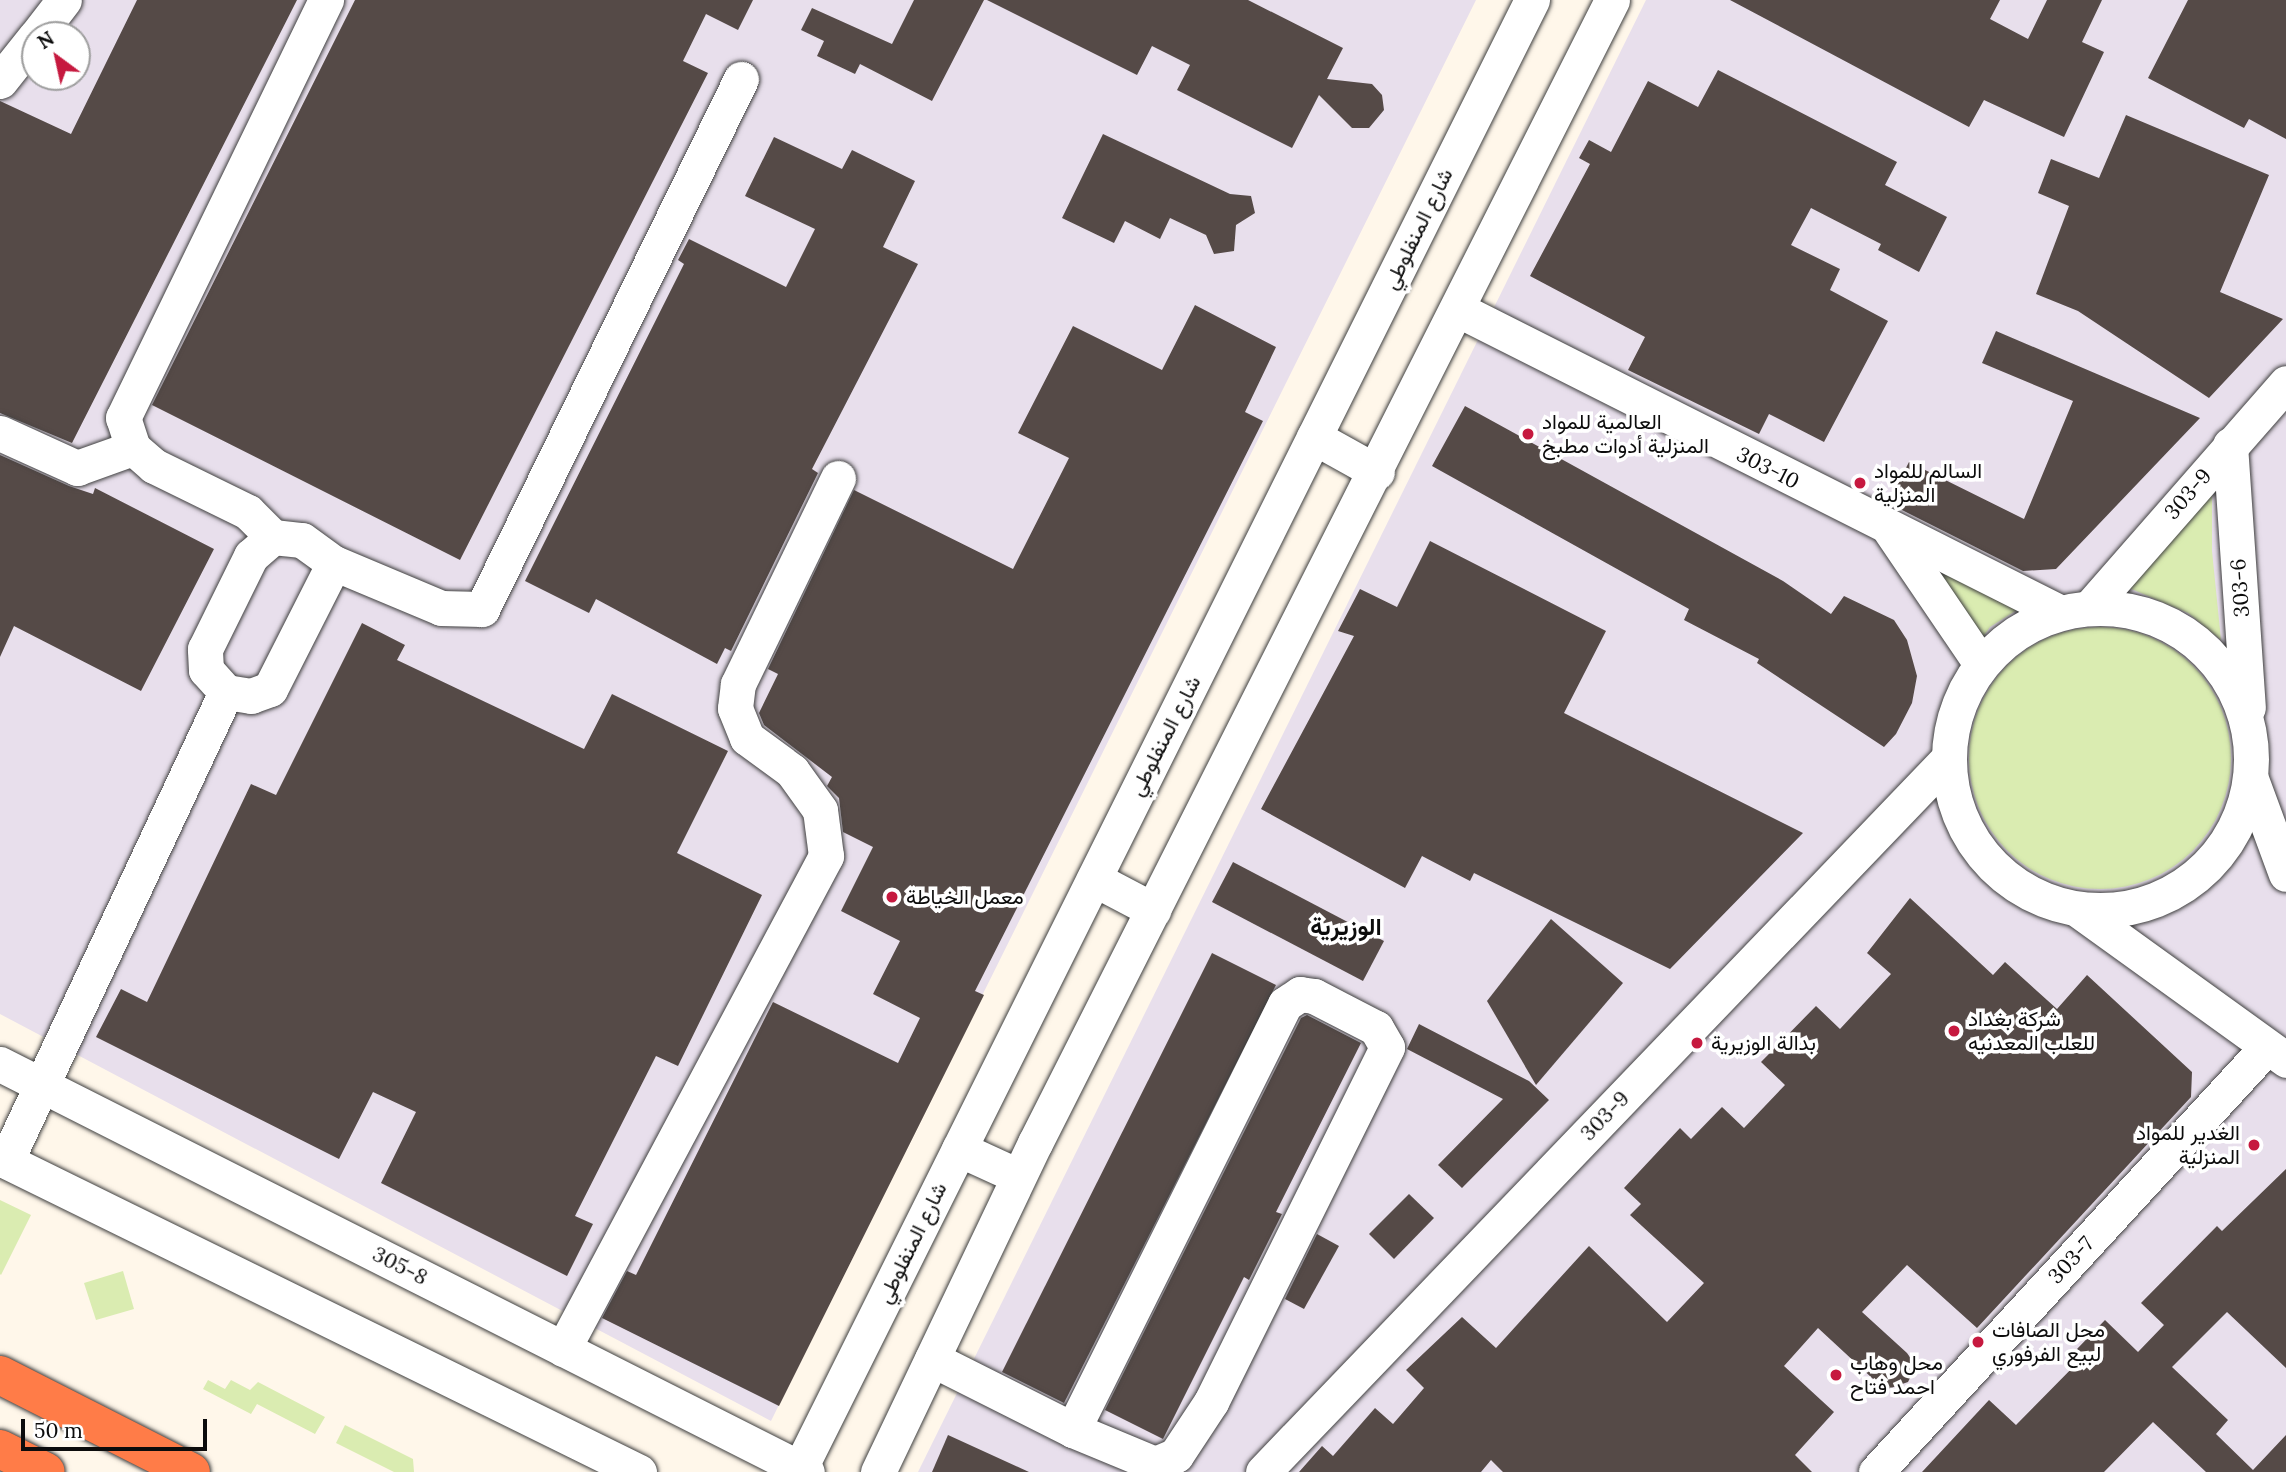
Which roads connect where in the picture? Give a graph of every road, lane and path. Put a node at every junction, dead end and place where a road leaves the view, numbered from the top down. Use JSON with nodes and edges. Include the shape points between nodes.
{"nodes":[{"id":1,"x":64,"y":0,"type":"edge"},
{"id":2,"x":326,"y":0,"type":"edge"},
{"id":3,"x":1532,"y":0,"type":"edge"},
{"id":4,"x":1612,"y":0,"type":"edge"},
{"id":5,"x":48,"y":21,"type":"edge"},
{"id":6,"x":21,"y":55,"type":"edge"},
{"id":7,"x":741,"y":79,"type":"dead end"},
{"id":8,"x":0,"y":81,"type":"edge"},
{"id":9,"x":1460,"y":310,"type":"junction"},
{"id":10,"x":2286,"y":383,"type":"edge"},
{"id":11,"x":0,"y":433,"type":"edge"},
{"id":12,"x":1314,"y":437,"type":"junction"},
{"id":13,"x":2230,"y":445,"type":"junction"},
{"id":14,"x":133,"y":448,"type":"junction"},
{"id":15,"x":1377,"y":472,"type":"junction"},
{"id":16,"x":838,"y":478,"type":"dead end"},
{"id":17,"x":1890,"y":530,"type":"junction"},
{"id":18,"x":272,"y":537,"type":"junction"},
{"id":19,"x":334,"y":563,"type":"junction"},
{"id":20,"x":2075,"y":609,"type":"junction"},
{"id":21,"x":1981,"y":664,"type":"junction"},
{"id":22,"x":226,"y":692,"type":"junction"},
{"id":23,"x":2250,"y":731,"type":"junction"},
{"id":24,"x":1947,"y":760,"type":"junction"},
{"id":25,"x":2251,"y":779,"type":"junction"},
{"id":26,"x":2286,"y":874,"type":"edge"},
{"id":27,"x":1094,"y":879,"type":"junction"},
{"id":28,"x":2077,"y":909,"type":"junction"},
{"id":29,"x":1153,"y":910,"type":"junction"},
{"id":30,"x":2276,"y":1054,"type":"edge"},
{"id":31,"x":0,"y":1064,"type":"edge"},
{"id":32,"x":44,"y":1086,"type":"junction"},
{"id":33,"x":959,"y":1149,"type":"junction"},
{"id":34,"x":3,"y":1160,"type":"edge"},
{"id":35,"x":1018,"y":1176,"type":"junction"},
{"id":36,"x":563,"y":1349,"type":"junction"},
{"id":37,"x":932,"y":1359,"type":"junction"},
{"id":38,"x":0,"y":1375,"type":"edge"},
{"id":39,"x":1073,"y":1430,"type":"junction"},
{"id":40,"x":0,"y":1449,"type":"edge"},
{"id":41,"x":802,"y":1471,"type":"edge"},
{"id":42,"x":46,"y":1472,"type":"edge"},
{"id":43,"x":191,"y":1472,"type":"edge"},
{"id":44,"x":639,"y":1472,"type":"edge"},
{"id":45,"x":878,"y":1472,"type":"edge"},
{"id":46,"x":1263,"y":1472,"type":"edge"},
{"id":47,"x":1876,"y":1472,"type":"edge"}],
"edges":[{"from":1,"to":5,"type":"street"},
{"from":2,"to":14,"type":"street","via":[[123,418]]},
{"from":3,"to":12,"type":"street","name":"شارع المنفلوطي"},
{"from":4,"to":9,"type":"street"},
{"from":6,"to":8,"type":"street"},
{"from":7,"to":19,"type":"street","via":[[482,609],[441,608]]},
{"from":9,"to":15,"type":"street"},
{"from":9,"to":17,"type":"street","name":"303-10"},
{"from":10,"to":13,"type":"street","name":"303-9"},
{"from":11,"to":14,"type":"street","via":[[77,468]]},
{"from":12,"to":15,"type":"street"},
{"from":12,"to":27,"type":"street","name":"شارع المنفلوطي"},
{"from":13,"to":20,"type":"street","name":"303-9"},
{"from":13,"to":23,"type":"street","name":"303-6"},
{"from":14,"to":18,"type":"street","via":[[154,466],[248,512]]},
{"from":15,"to":29,"type":"street"},
{"from":16,"to":36,"type":"street","via":[[738,684],[735,708],[747,738],[792,771],[820,810],[826,856]]},
{"from":17,"to":20,"type":"street","name":"303-10"},
{"from":17,"to":21,"type":"street","name":"303-10"},
{"from":18,"to":19,"type":"street","via":[[302,540]]},
{"from":18,"to":22,"type":"street","via":[[251,556],[205,649],[206,670]]},
{"from":19,"to":22,"type":"street","via":[[270,689],[251,696]]},
{"from":20,"to":21,"type":"street","via":[[2016,631]]},
{"from":20,"to":23,"type":"street","via":[[2135,610],[2185,633],[2210,653],[2236,689]]},
{"from":21,"to":24,"type":"street","via":[[1955,709]]},
{"from":22,"to":32,"type":"street"},
{"from":23,"to":25,"type":"street"},
{"from":24,"to":28,"type":"street","via":[[1953,802],[1971,842],[2017,886]]},
{"from":24,"to":46,"type":"street","name":"303-9"},
{"from":25,"to":26,"type":"street"},
{"from":25,"to":28,"type":"street","via":[[2237,825],[2209,864],[2171,893],[2125,909]]},
{"from":27,"to":29,"type":"street"},
{"from":27,"to":33,"type":"street","name":"شارع المنفلوطي"},
{"from":28,"to":30,"type":"street"},
{"from":29,"to":35,"type":"street"},
{"from":30,"to":47,"type":"street","name":"303-7"},
{"from":31,"to":32,"type":"street","name":"305-8"},
{"from":32,"to":34,"type":"street"},
{"from":32,"to":36,"type":"street","name":"305-8"},
{"from":33,"to":35,"type":"street"},
{"from":33,"to":41,"type":"street","name":"شارع المنفلوطي"},
{"from":34,"to":44,"type":"street"},
{"from":35,"to":37,"type":"street"},
{"from":36,"to":41,"type":"street","name":"305-8"},
{"from":37,"to":39,"type":"street"},
{"from":37,"to":45,"type":"street"},
{"from":38,"to":43,"type":"highway"},
{"from":39,"to":39,"type":"street","via":[[1285,1004],[1300,994],[1314,996],[1376,1028],[1387,1047],[1210,1402],[1177,1455],[1154,1464]]},
{"from":40,"to":42,"type":"highway"}]}
